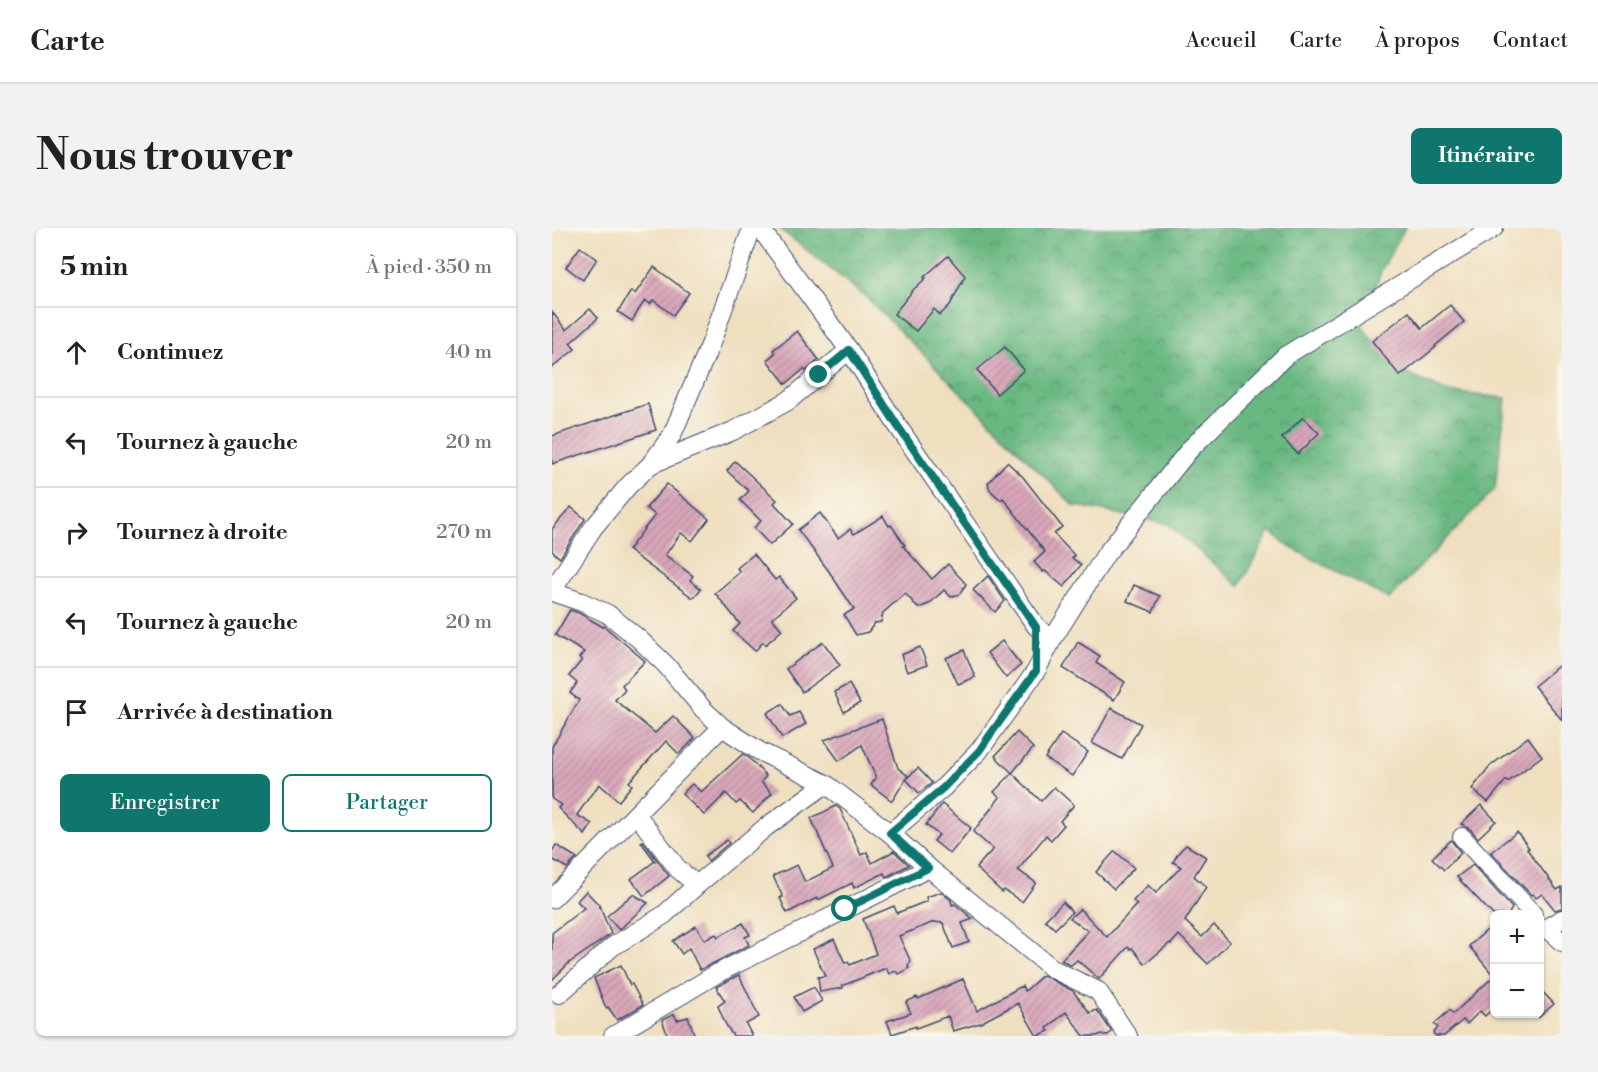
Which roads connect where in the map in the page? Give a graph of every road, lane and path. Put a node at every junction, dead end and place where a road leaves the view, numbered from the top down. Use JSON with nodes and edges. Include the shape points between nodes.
{"nodes":[{"id":1,"x":753,"y":228,"type":"edge"},
{"id":2,"x":760,"y":228,"type":"edge"},
{"id":3,"x":1494,"y":228,"type":"edge"},
{"id":4,"x":849,"y":350,"type":"junction"},
{"id":5,"x":650,"y":465,"type":"junction"},
{"id":6,"x":552,"y":592,"type":"edge"},
{"id":7,"x":1036,"y":627,"type":"junction"},
{"id":8,"x":1052,"y":640,"type":"junction"},
{"id":9,"x":1036,"y":671,"type":"junction"},
{"id":10,"x":722,"y":727,"type":"junction"},
{"id":11,"x":826,"y":784,"type":"junction"},
{"id":12,"x":637,"y":814,"type":"junction"},
{"id":13,"x":890,"y":833,"type":"junction"},
{"id":14,"x":1462,"y":837,"type":"dead end"},
{"id":15,"x":928,"y":868,"type":"junction"},
{"id":16,"x":697,"y":885,"type":"junction"},
{"id":17,"x":552,"y":899,"type":"edge"},
{"id":18,"x":1528,"y":910,"type":"edge"},
{"id":19,"x":1562,"y":919,"type":"edge"},
{"id":20,"x":1544,"y":925,"type":"edge"},
{"id":21,"x":1544,"y":926,"type":"edge"},
{"id":22,"x":1562,"y":942,"type":"edge"},
{"id":23,"x":559,"y":994,"type":"dead end"},
{"id":24,"x":613,"y":1036,"type":"edge"},
{"id":25,"x":1128,"y":1036,"type":"edge"}],
"edges":[{"from":1,"to":5,"type":"street","via":[[672,435]]},
{"from":2,"to":4,"type":"street"},
{"from":3,"to":8,"type":"street","via":[[1285,356],[1190,449],[1106,554]]},
{"from":4,"to":5,"type":"street","via":[[788,401],[732,431]]},
{"from":4,"to":7,"type":"street"},
{"from":5,"to":6,"type":"street","via":[[592,528]]},
{"from":6,"to":10,"type":"street","via":[[616,620],[666,665]]},
{"from":7,"to":8,"type":"street"},
{"from":7,"to":9,"type":"street"},
{"from":8,"to":9,"type":"street"},
{"from":9,"to":13,"type":"street","via":[[979,751]]},
{"from":10,"to":11,"type":"street","via":[[759,751]]},
{"from":10,"to":12,"type":"street"},
{"from":11,"to":13,"type":"street"},
{"from":11,"to":16,"type":"street","via":[[766,827]]},
{"from":12,"to":16,"type":"street","via":[[678,870]]},
{"from":12,"to":17,"type":"street"},
{"from":13,"to":15,"type":"street"},
{"from":14,"to":18,"type":"street"},
{"from":15,"to":24,"type":"street","via":[[718,973]]},
{"from":15,"to":25,"type":"street","via":[[1053,969],[1098,991]]},
{"from":16,"to":23,"type":"street","via":[[664,915],[612,947]]},
{"from":19,"to":20,"type":"street"},
{"from":21,"to":22,"type":"street"}]}
